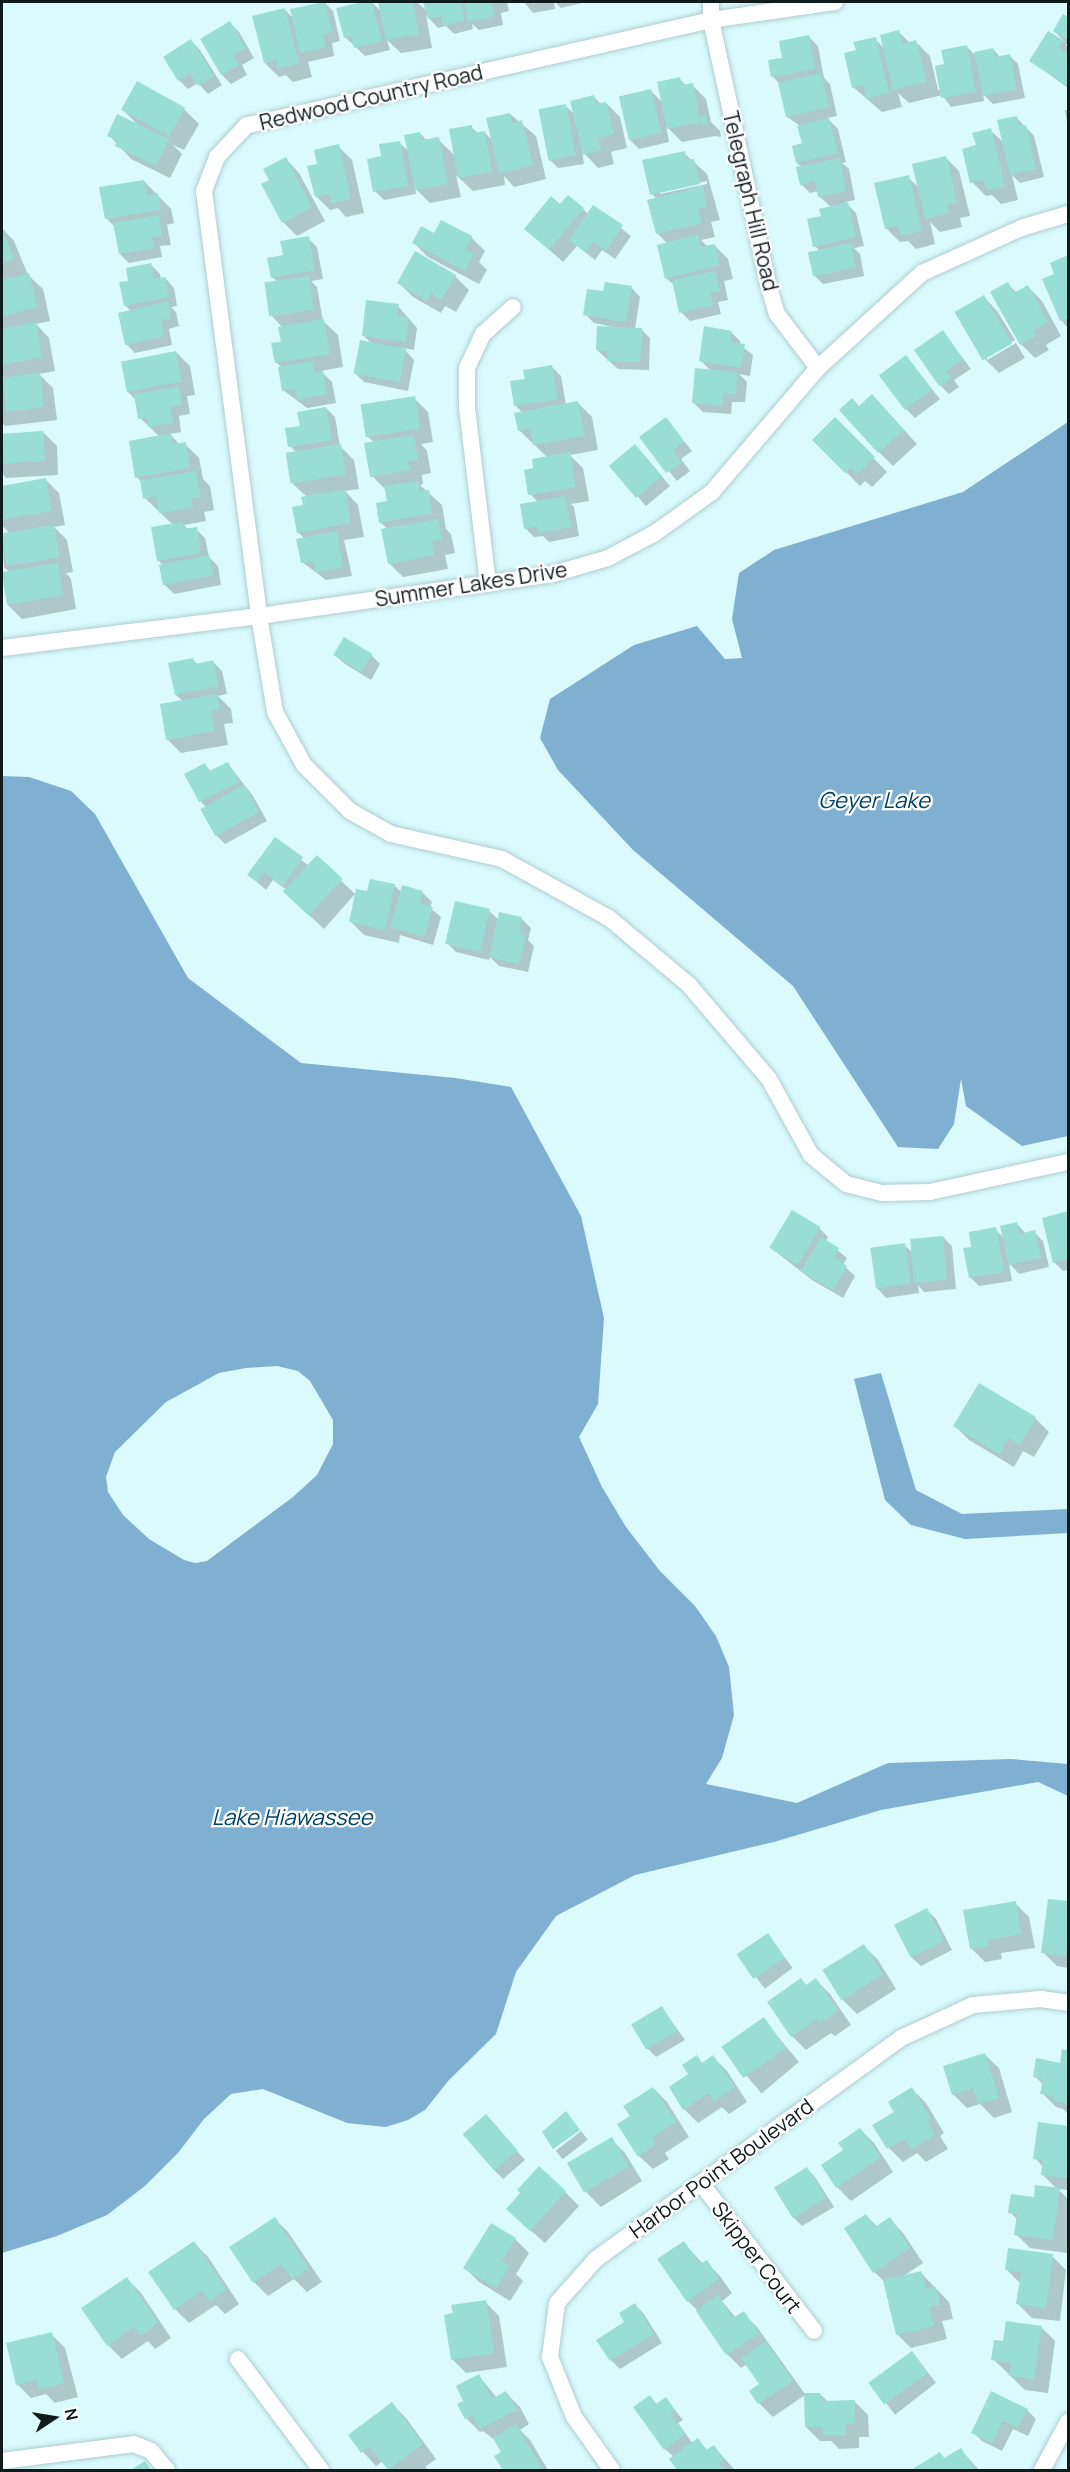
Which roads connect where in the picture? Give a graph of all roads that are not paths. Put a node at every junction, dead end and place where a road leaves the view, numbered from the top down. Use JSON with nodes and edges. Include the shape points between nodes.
{"nodes":[{"id":1,"x":702,"y":2,"type":"edge"},
{"id":2,"x":711,"y":2,"type":"edge"},
{"id":3,"x":835,"y":2,"type":"edge"},
{"id":4,"x":711,"y":20,"type":"junction"},
{"id":5,"x":1068,"y":214,"type":"edge"},
{"id":6,"x":513,"y":307,"type":"dead end"},
{"id":7,"x":819,"y":368,"type":"junction"},
{"id":8,"x":488,"y":584,"type":"junction"},
{"id":9,"x":259,"y":616,"type":"junction"},
{"id":10,"x":2,"y":648,"type":"edge"},
{"id":11,"x":1068,"y":1162,"type":"edge"},
{"id":12,"x":1068,"y":2003,"type":"edge"},
{"id":13,"x":701,"y":2183,"type":"junction"},
{"id":14,"x":814,"y":2331,"type":"dead end"},
{"id":15,"x":238,"y":2360,"type":"dead end"},
{"id":16,"x":1068,"y":2422,"type":"edge"},
{"id":17,"x":2,"y":2461,"type":"edge"},
{"id":18,"x":168,"y":2470,"type":"edge"},
{"id":19,"x":321,"y":2470,"type":"edge"},
{"id":20,"x":612,"y":2470,"type":"edge"},
{"id":21,"x":1042,"y":2470,"type":"edge"}],
"edges":[{"from":1,"to":4,"type":"street","name":"Telegraph Hill Road"},
{"from":2,"to":4,"type":"street","name":"Telegraph Hill Road"},
{"from":3,"to":4,"type":"street","name":"Redwood Country Road"},
{"from":4,"to":7,"type":"street","name":"Telegraph Hill Road","via":[[777,314]]},
{"from":4,"to":9,"type":"street","name":"Redwood Country Road","via":[[247,125],[217,157],[204,191]]},
{"from":5,"to":7,"type":"street","name":"Summer Lakes Drive","via":[[1021,228],[922,273]]},
{"from":6,"to":8,"type":"street","via":[[483,334],[467,368],[467,408]]},
{"from":7,"to":8,"type":"street","name":"Summer Lakes Drive","via":[[712,492],[655,533],[608,558],[553,574]]},
{"from":8,"to":9,"type":"street","name":"Summer Lakes Drive"},
{"from":9,"to":10,"type":"street","name":"Summer Lakes Drive"},
{"from":9,"to":11,"type":"street","name":"Redwood Country Road","via":[[275,712],[304,765],[350,811],[391,834],[502,859],[609,918],[689,985],[769,1079],[811,1155],[846,1184],[882,1193],[930,1192]]},
{"from":12,"to":13,"type":"street","name":"Harbor Point Boulevard","via":[[1041,1999],[973,2004],[901,2038]]},
{"from":13,"to":14,"type":"street","name":"Skipper Court"},
{"from":13,"to":20,"type":"street","name":"Harbor Point Boulevard","via":[[596,2259],[557,2303],[550,2357],[574,2417]]},
{"from":15,"to":19,"type":"street"},
{"from":16,"to":21,"type":"street"},
{"from":17,"to":18,"type":"street","via":[[134,2444],[151,2451]]}]}
